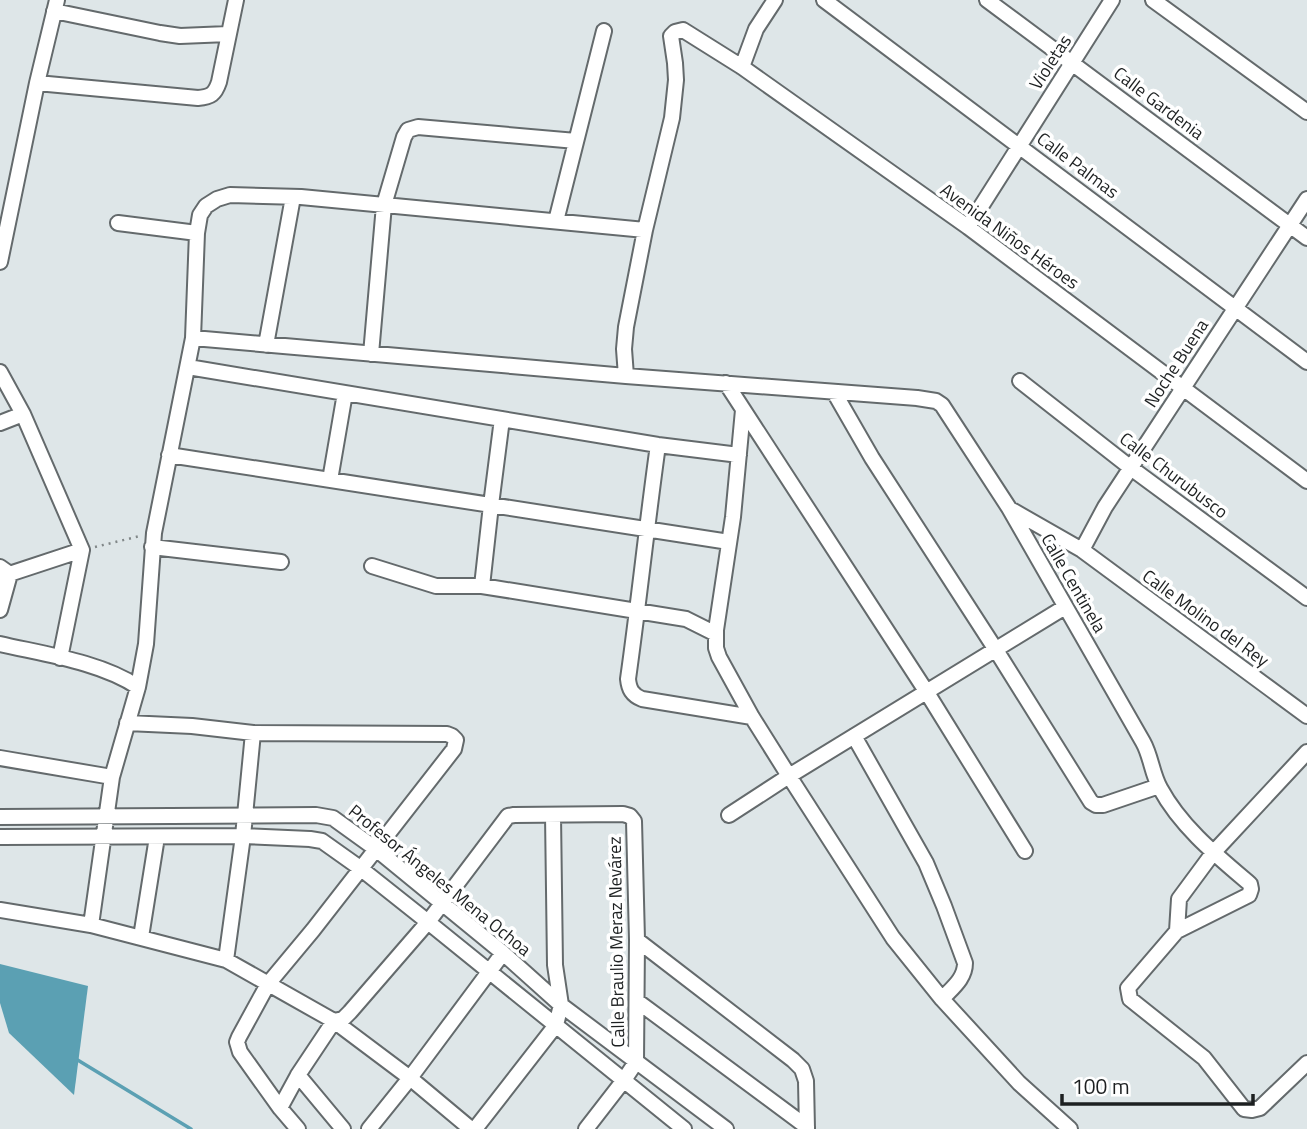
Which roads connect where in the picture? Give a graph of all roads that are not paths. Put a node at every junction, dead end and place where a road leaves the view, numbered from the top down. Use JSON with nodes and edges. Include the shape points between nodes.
{"nodes":[{"id":1,"x":236,"y":0,"type":"edge"},
{"id":2,"x":775,"y":0,"type":"edge"},
{"id":3,"x":824,"y":0,"type":"edge"},
{"id":4,"x":987,"y":0,"type":"edge"},
{"id":5,"x":1112,"y":0,"type":"edge"},
{"id":6,"x":1153,"y":0,"type":"edge"},
{"id":7,"x":56,"y":5,"type":"edge"},
{"id":8,"x":604,"y":31,"type":"dead end"},
{"id":9,"x":228,"y":34,"type":"junction"},
{"id":10,"x":1073,"y":62,"type":"junction"},
{"id":11,"x":742,"y":67,"type":"junction"},
{"id":12,"x":37,"y":83,"type":"junction"},
{"id":13,"x":1307,"y":112,"type":"edge"},
{"id":14,"x":576,"y":141,"type":"junction"},
{"id":15,"x":1020,"y":145,"type":"junction"},
{"id":16,"x":293,"y":197,"type":"junction"},
{"id":17,"x":1307,"y":199,"type":"edge"},
{"id":18,"x":384,"y":205,"type":"junction"},
{"id":19,"x":556,"y":221,"type":"junction"},
{"id":20,"x":118,"y":223,"type":"dead end"},
{"id":21,"x":1290,"y":225,"type":"junction"},
{"id":22,"x":968,"y":227,"type":"junction"},
{"id":23,"x":645,"y":230,"type":"junction"},
{"id":24,"x":197,"y":233,"type":"junction"},
{"id":25,"x":1307,"y":238,"type":"edge"},
{"id":26,"x":0,"y":262,"type":"edge"},
{"id":27,"x":1234,"y":308,"type":"junction"},
{"id":28,"x":193,"y":338,"type":"junction"},
{"id":29,"x":266,"y":345,"type":"junction"},
{"id":30,"x":371,"y":354,"type":"junction"},
{"id":31,"x":1307,"y":362,"type":"edge"},
{"id":32,"x":188,"y":367,"type":"junction"},
{"id":33,"x":0,"y":372,"type":"edge"},
{"id":34,"x":626,"y":376,"type":"junction"},
{"id":35,"x":1020,"y":380,"type":"dead end"},
{"id":36,"x":726,"y":383,"type":"junction"},
{"id":37,"x":1183,"y":388,"type":"junction"},
{"id":38,"x":834,"y":391,"type":"junction"},
{"id":39,"x":345,"y":393,"type":"junction"},
{"id":40,"x":743,"y":410,"type":"junction"},
{"id":41,"x":23,"y":414,"type":"junction"},
{"id":42,"x":502,"y":419,"type":"junction"},
{"id":43,"x":0,"y":423,"type":"edge"},
{"id":44,"x":658,"y":445,"type":"junction"},
{"id":45,"x":739,"y":455,"type":"junction"},
{"id":46,"x":169,"y":456,"type":"junction"},
{"id":47,"x":1131,"y":468,"type":"junction"},
{"id":48,"x":330,"y":480,"type":"junction"},
{"id":49,"x":1307,"y":481,"type":"edge"},
{"id":50,"x":491,"y":505,"type":"junction"},
{"id":51,"x":1009,"y":508,"type":"junction"},
{"id":52,"x":646,"y":529,"type":"junction"},
{"id":53,"x":153,"y":540,"type":"junction"},
{"id":54,"x":729,"y":542,"type":"junction"},
{"id":55,"x":82,"y":550,"type":"junction"},
{"id":56,"x":1082,"y":550,"type":"junction"},
{"id":57,"x":281,"y":562,"type":"dead end"},
{"id":58,"x":372,"y":566,"type":"dead end"},
{"id":59,"x":3,"y":573,"type":"edge"},
{"id":60,"x":482,"y":586,"type":"junction"},
{"id":61,"x":1307,"y":598,"type":"edge"},
{"id":62,"x":1065,"y":607,"type":"junction"},
{"id":63,"x":0,"y":610,"type":"edge"},
{"id":64,"x":638,"y":610,"type":"junction"},
{"id":65,"x":716,"y":634,"type":"junction"},
{"id":66,"x":0,"y":644,"type":"edge"},
{"id":67,"x":996,"y":650,"type":"junction"},
{"id":68,"x":60,"y":658,"type":"junction"},
{"id":69,"x":138,"y":687,"type":"junction"},
{"id":70,"x":926,"y":691,"type":"junction"},
{"id":71,"x":1307,"y":716,"type":"edge"},
{"id":72,"x":752,"y":717,"type":"junction"},
{"id":73,"x":127,"y":723,"type":"junction"},
{"id":74,"x":253,"y":733,"type":"junction"},
{"id":75,"x":854,"y":736,"type":"junction"},
{"id":76,"x":1307,"y":752,"type":"edge"},
{"id":77,"x":0,"y":758,"type":"edge"},
{"id":78,"x":789,"y":776,"type":"junction"},
{"id":79,"x":112,"y":777,"type":"junction"},
{"id":80,"x":1159,"y":786,"type":"junction"},
{"id":81,"x":553,"y":815,"type":"junction"},
{"id":82,"x":729,"y":815,"type":"dead end"},
{"id":83,"x":106,"y":816,"type":"junction"},
{"id":84,"x":245,"y":816,"type":"junction"},
{"id":85,"x":0,"y":817,"type":"edge"},
{"id":86,"x":243,"y":836,"type":"junction"},
{"id":87,"x":0,"y":837,"type":"edge"},
{"id":88,"x":103,"y":837,"type":"junction"},
{"id":89,"x":156,"y":837,"type":"junction"},
{"id":90,"x":376,"y":849,"type":"junction"},
{"id":91,"x":1025,"y":851,"type":"dead end"},
{"id":92,"x":1213,"y":853,"type":"junction"},
{"id":93,"x":360,"y":868,"type":"junction"},
{"id":94,"x":442,"y":903,"type":"junction"},
{"id":95,"x":0,"y":910,"type":"edge"},
{"id":96,"x":428,"y":922,"type":"junction"},
{"id":97,"x":91,"y":925,"type":"junction"},
{"id":98,"x":1177,"y":931,"type":"junction"},
{"id":99,"x":141,"y":937,"type":"junction"},
{"id":100,"x":637,"y":940,"type":"junction"},
{"id":101,"x":503,"y":953,"type":"junction"},
{"id":102,"x":226,"y":960,"type":"junction"},
{"id":103,"x":489,"y":972,"type":"junction"},
{"id":104,"x":268,"y":984,"type":"junction"},
{"id":105,"x":942,"y":999,"type":"junction"},
{"id":106,"x":637,"y":1001,"type":"junction"},
{"id":107,"x":561,"y":1005,"type":"junction"},
{"id":108,"x":334,"y":1021,"type":"junction"},
{"id":109,"x":556,"y":1025,"type":"junction"},
{"id":110,"x":636,"y":1062,"type":"junction"},
{"id":111,"x":1307,"y":1063,"type":"edge"},
{"id":112,"x":298,"y":1075,"type":"junction"},
{"id":113,"x":410,"y":1079,"type":"junction"},
{"id":114,"x":624,"y":1080,"type":"junction"},
{"id":115,"x":280,"y":1108,"type":"junction"},
{"id":116,"x":721,"y":1127,"type":"edge"},
{"id":117,"x":807,"y":1128,"type":"edge"},
{"id":118,"x":298,"y":1129,"type":"edge"},
{"id":119,"x":343,"y":1129,"type":"edge"},
{"id":120,"x":369,"y":1129,"type":"edge"},
{"id":121,"x":473,"y":1129,"type":"edge"},
{"id":122,"x":586,"y":1129,"type":"edge"},
{"id":123,"x":684,"y":1129,"type":"edge"},
{"id":124,"x":1070,"y":1129,"type":"edge"}],
"edges":[{"from":1,"to":9,"type":"street"},
{"from":2,"to":11,"type":"street"},
{"from":3,"to":15,"type":"street","name":"Calle Palmas"},
{"from":4,"to":10,"type":"street","name":"Calle Gardenia"},
{"from":5,"to":10,"type":"street","name":"Violetas"},
{"from":6,"to":13,"type":"street"},
{"from":7,"to":9,"type":"street","via":[[160,33]]},
{"from":7,"to":12,"type":"street"},
{"from":8,"to":14,"type":"street"},
{"from":9,"to":12,"type":"street","via":[[217,88],[211,96]]},
{"from":10,"to":15,"type":"street","name":"Violetas"},
{"from":10,"to":21,"type":"street","name":"Calle Gardenia"},
{"from":11,"to":22,"type":"street","name":"Avenida Niños Héroes"},
{"from":11,"to":23,"type":"street","name":"Avenida Niños Héroes","via":[[683,30],[671,36],[676,72],[672,118]]},
{"from":12,"to":26,"type":"street"},
{"from":14,"to":18,"type":"street","via":[[418,127],[408,130]]},
{"from":14,"to":19,"type":"street"},
{"from":15,"to":22,"type":"street","name":"Violetas"},
{"from":15,"to":27,"type":"street","name":"Calle Palmas"},
{"from":16,"to":18,"type":"street"},
{"from":16,"to":24,"type":"street","via":[[230,195],[217,199],[200,215]]},
{"from":16,"to":29,"type":"street"},
{"from":17,"to":21,"type":"street","name":"Noche Buena"},
{"from":18,"to":19,"type":"street"},
{"from":18,"to":30,"type":"street"},
{"from":19,"to":23,"type":"street"},
{"from":20,"to":24,"type":"street"},
{"from":21,"to":25,"type":"street","name":"Calle Gardenia"},
{"from":21,"to":27,"type":"street","name":"Noche Buena"},
{"from":22,"to":37,"type":"street","name":"Avenida Niños Héroes"},
{"from":23,"to":34,"type":"street","via":[[626,327]]},
{"from":24,"to":28,"type":"street"},
{"from":27,"to":31,"type":"street","name":"Calle Palmas"},
{"from":27,"to":37,"type":"street","name":"Noche Buena"},
{"from":28,"to":29,"type":"street"},
{"from":28,"to":32,"type":"street"},
{"from":29,"to":30,"type":"street"},
{"from":30,"to":34,"type":"street"},
{"from":32,"to":39,"type":"street"},
{"from":32,"to":46,"type":"street"},
{"from":33,"to":41,"type":"street"},
{"from":34,"to":36,"type":"street"},
{"from":35,"to":47,"type":"street","name":"Calle Churubusco"},
{"from":36,"to":38,"type":"street"},
{"from":36,"to":40,"type":"street"},
{"from":37,"to":47,"type":"street","name":"Noche Buena"},
{"from":37,"to":49,"type":"street","name":"Avenida Niños Héroes"},
{"from":38,"to":51,"type":"street","name":"Calle Centinela","via":[[927,399],[942,405]]},
{"from":38,"to":67,"type":"street"},
{"from":39,"to":42,"type":"street"},
{"from":39,"to":48,"type":"street"},
{"from":40,"to":45,"type":"street"},
{"from":40,"to":70,"type":"street"},
{"from":41,"to":43,"type":"street"},
{"from":41,"to":55,"type":"street"},
{"from":42,"to":44,"type":"street"},
{"from":42,"to":50,"type":"street"},
{"from":44,"to":45,"type":"street"},
{"from":44,"to":52,"type":"street"},
{"from":45,"to":54,"type":"street"},
{"from":46,"to":48,"type":"street"},
{"from":46,"to":53,"type":"street"},
{"from":47,"to":56,"type":"street","name":"Noche Buena"},
{"from":47,"to":61,"type":"street","name":"Calle Churubusco"},
{"from":48,"to":50,"type":"street"},
{"from":50,"to":52,"type":"street"},
{"from":50,"to":60,"type":"street"},
{"from":51,"to":56,"type":"street","name":"Calle Molino del Rey"},
{"from":51,"to":62,"type":"street","name":"Calle Centinela"},
{"from":52,"to":54,"type":"street"},
{"from":52,"to":64,"type":"street"},
{"from":53,"to":57,"type":"street"},
{"from":53,"to":69,"type":"street"},
{"from":54,"to":65,"type":"street"},
{"from":55,"to":59,"type":"street"},
{"from":55,"to":68,"type":"street"},
{"from":56,"to":71,"type":"street","name":"Calle Molino del Rey"},
{"from":58,"to":60,"type":"street","via":[[436,586]]},
{"from":59,"to":63,"type":"street"},
{"from":60,"to":64,"type":"street"},
{"from":62,"to":67,"type":"street"},
{"from":62,"to":80,"type":"street","name":"Calle Centinela","via":[[1146,748]]},
{"from":64,"to":65,"type":"street","via":[[686,619]]},
{"from":64,"to":72,"type":"street","via":[[628,679],[631,693],[642,699]]},
{"from":65,"to":72,"type":"street","via":[[719,657]]},
{"from":66,"to":68,"type":"street"},
{"from":67,"to":70,"type":"street"},
{"from":67,"to":80,"type":"street","via":[[1091,802],[1103,805]]},
{"from":68,"to":69,"type":"street","via":[[110,672]]},
{"from":69,"to":73,"type":"street"},
{"from":70,"to":75,"type":"street"},
{"from":70,"to":91,"type":"street"},
{"from":72,"to":78,"type":"street"},
{"from":73,"to":74,"type":"street"},
{"from":73,"to":79,"type":"street"},
{"from":74,"to":84,"type":"street"},
{"from":74,"to":90,"type":"street","via":[[447,734],[454,738],[454,749]]},
{"from":75,"to":78,"type":"street"},
{"from":75,"to":105,"type":"street","via":[[926,863],[965,963],[962,977]]},
{"from":76,"to":92,"type":"street"},
{"from":77,"to":79,"type":"street"},
{"from":78,"to":82,"type":"street"},
{"from":78,"to":105,"type":"street","via":[[893,938]]},
{"from":79,"to":83,"type":"street"},
{"from":80,"to":92,"type":"street","name":"Calle Centinela","via":[[1180,818]]},
{"from":81,"to":94,"type":"street","via":[[508,816]]},
{"from":81,"to":100,"type":"street","name":"Calle Braulio Meraz Nevárez","via":[[623,814],[634,821]]},
{"from":81,"to":107,"type":"street","via":[[555,965]]},
{"from":83,"to":84,"type":"street","name":"Profesor Ángeles Mena Ochoa"},
{"from":83,"to":85,"type":"street","name":"Profesor Ángeles Mena Ochoa"},
{"from":83,"to":88,"type":"street"},
{"from":84,"to":86,"type":"street"},
{"from":84,"to":90,"type":"street","name":"Profesor Ángeles Mena Ochoa","via":[[325,816]]},
{"from":86,"to":89,"type":"street"},
{"from":86,"to":93,"type":"street","via":[[322,841]]},
{"from":86,"to":102,"type":"street"},
{"from":87,"to":88,"type":"street"},
{"from":88,"to":89,"type":"street"},
{"from":88,"to":97,"type":"street"},
{"from":89,"to":99,"type":"street"},
{"from":90,"to":93,"type":"street"},
{"from":90,"to":94,"type":"street","name":"Profesor Ángeles Mena Ochoa"},
{"from":92,"to":98,"type":"street","via":[[1180,899]]},
{"from":92,"to":98,"type":"street","name":"Calle Centinela","via":[[1250,884],[1249,895]]},
{"from":93,"to":96,"type":"street"},
{"from":93,"to":104,"type":"street"},
{"from":94,"to":96,"type":"street"},
{"from":94,"to":101,"type":"street","name":"Profesor Ángeles Mena Ochoa"},
{"from":95,"to":97,"type":"street"},
{"from":96,"to":103,"type":"street"},
{"from":96,"to":108,"type":"street","via":[[350,1012]]},
{"from":97,"to":99,"type":"street"},
{"from":98,"to":111,"type":"street","via":[[1128,988],[1130,999],[1204,1058],[1244,1109],[1260,1108]]},
{"from":99,"to":102,"type":"street"},
{"from":100,"to":106,"type":"street","name":"Calle Braulio Meraz Nevárez"},
{"from":100,"to":117,"type":"street","via":[[802,1069]]},
{"from":101,"to":103,"type":"street"},
{"from":101,"to":107,"type":"street","name":"Profesor Ángeles Mena Ochoa"},
{"from":102,"to":104,"type":"street"},
{"from":103,"to":109,"type":"street"},
{"from":103,"to":113,"type":"street"},
{"from":104,"to":108,"type":"street"},
{"from":104,"to":115,"type":"street","via":[[237,1042]]},
{"from":105,"to":124,"type":"street","via":[[1019,1083]]},
{"from":106,"to":110,"type":"street","name":"Calle Braulio Meraz Nevárez"},
{"from":106,"to":117,"type":"street"},
{"from":107,"to":109,"type":"street"},
{"from":107,"to":110,"type":"street","name":"Profesor Ángeles Mena Ochoa"},
{"from":108,"to":112,"type":"street"},
{"from":108,"to":113,"type":"street"},
{"from":109,"to":114,"type":"street"},
{"from":109,"to":121,"type":"street"},
{"from":110,"to":114,"type":"street","name":"Calle Braulio Meraz Nevárez"},
{"from":110,"to":116,"type":"street","name":"Profesor Ángeles Mena Ochoa"},
{"from":112,"to":115,"type":"street"},
{"from":112,"to":119,"type":"street"},
{"from":113,"to":120,"type":"street"},
{"from":113,"to":121,"type":"street"},
{"from":114,"to":122,"type":"street","name":"Calle Braulio Meraz Nevárez"},
{"from":114,"to":123,"type":"street"},
{"from":115,"to":118,"type":"street"}]}
